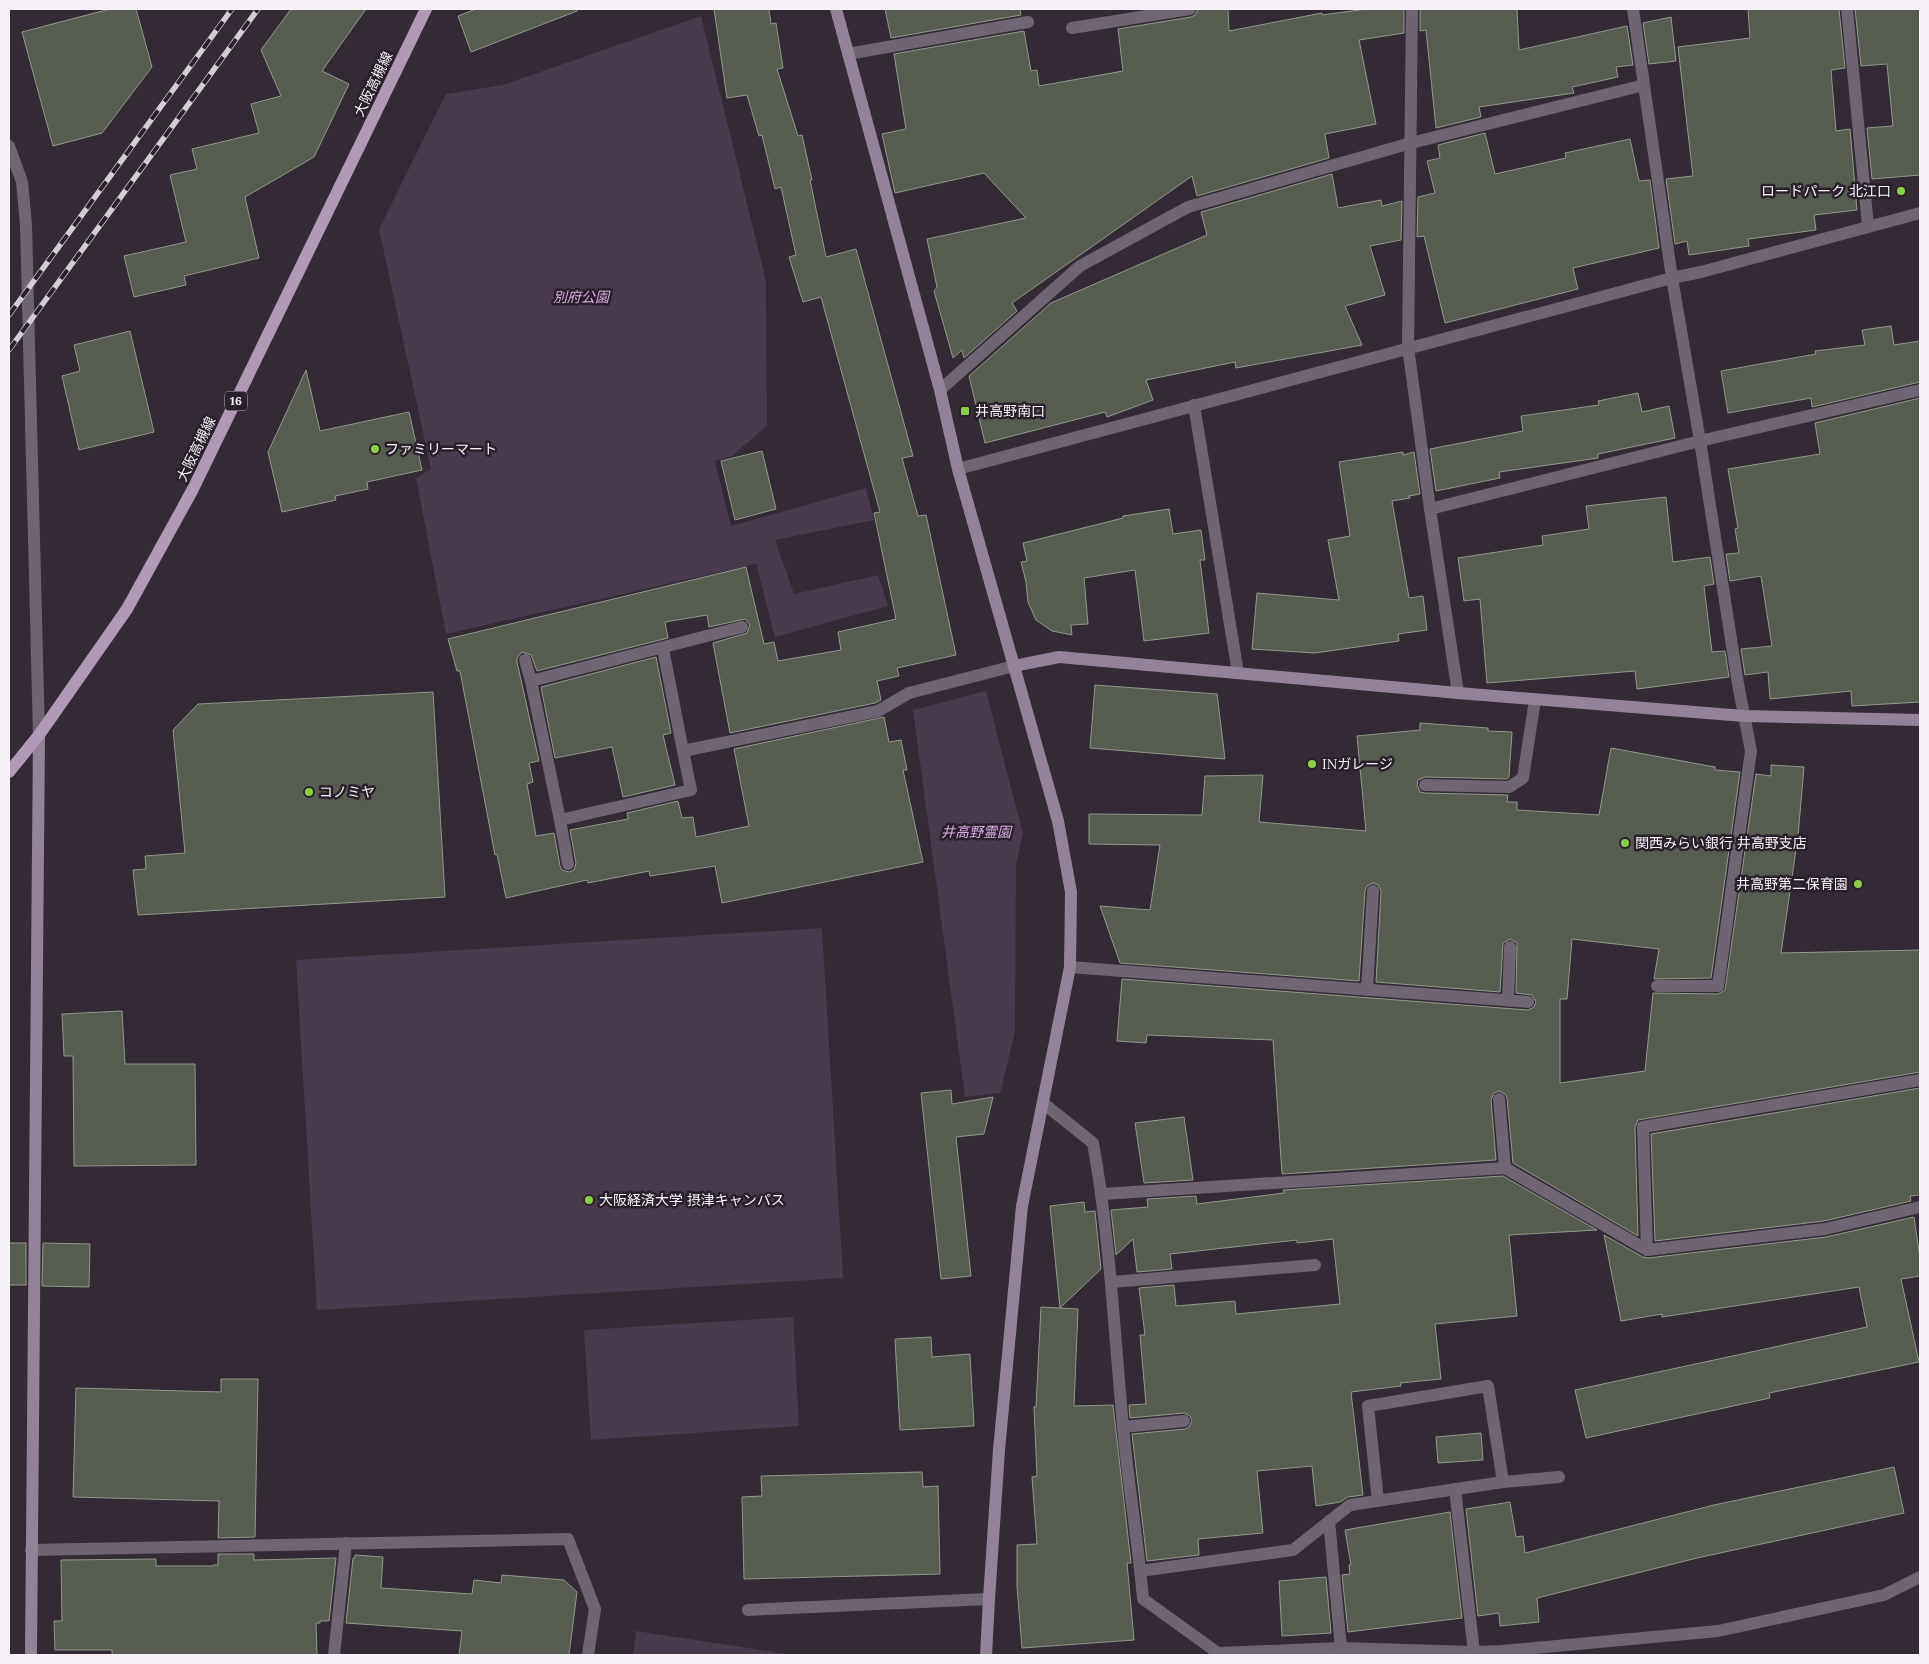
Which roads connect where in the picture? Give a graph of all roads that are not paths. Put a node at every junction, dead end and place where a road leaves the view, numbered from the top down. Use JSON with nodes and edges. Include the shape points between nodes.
{"nodes":[{"id":1,"x":426,"y":9,"type":"edge"},
{"id":2,"x":836,"y":9,"type":"edge"},
{"id":3,"x":1190,"y":9,"type":"edge"},
{"id":4,"x":1412,"y":9,"type":"edge"},
{"id":5,"x":1632,"y":9,"type":"edge"},
{"id":6,"x":1847,"y":9,"type":"edge"},
{"id":7,"x":1028,"y":22,"type":"dead end"},
{"id":8,"x":1072,"y":28,"type":"dead end"},
{"id":9,"x":848,"y":54,"type":"junction"},
{"id":10,"x":1644,"y":84,"type":"junction"},
{"id":11,"x":1411,"y":143,"type":"junction"},
{"id":12,"x":9,"y":146,"type":"edge"},
{"id":13,"x":1920,"y":213,"type":"edge"},
{"id":14,"x":1868,"y":226,"type":"junction"},
{"id":15,"x":1672,"y":278,"type":"junction"},
{"id":16,"x":1408,"y":347,"type":"junction"},
{"id":17,"x":940,"y":390,"type":"junction"},
{"id":18,"x":1920,"y":390,"type":"edge"},
{"id":19,"x":1194,"y":405,"type":"junction"},
{"id":20,"x":1700,"y":441,"type":"junction"},
{"id":21,"x":958,"y":470,"type":"junction"},
{"id":22,"x":1430,"y":509,"type":"junction"},
{"id":23,"x":742,"y":627,"type":"dead end"},
{"id":24,"x":662,"y":648,"type":"junction"},
{"id":25,"x":525,"y":660,"type":"dead end"},
{"id":26,"x":1014,"y":666,"type":"junction"},
{"id":27,"x":1238,"y":673,"type":"junction"},
{"id":28,"x":531,"y":681,"type":"junction"},
{"id":29,"x":1458,"y":693,"type":"junction"},
{"id":30,"x":1535,"y":700,"type":"junction"},
{"id":31,"x":1744,"y":716,"type":"junction"},
{"id":32,"x":1920,"y":720,"type":"edge"},
{"id":33,"x":39,"y":736,"type":"junction"},
{"id":34,"x":683,"y":751,"type":"junction"},
{"id":35,"x":9,"y":772,"type":"edge"},
{"id":36,"x":1424,"y":785,"type":"dead end"},
{"id":37,"x":560,"y":820,"type":"junction"},
{"id":38,"x":568,"y":864,"type":"dead end"},
{"id":39,"x":1372,"y":891,"type":"dead end"},
{"id":40,"x":1510,"y":947,"type":"dead end"},
{"id":41,"x":1070,"y":967,"type":"junction"},
{"id":42,"x":1657,"y":986,"type":"dead end"},
{"id":43,"x":1366,"y":990,"type":"junction"},
{"id":44,"x":1508,"y":1000,"type":"junction"},
{"id":45,"x":1528,"y":1002,"type":"dead end"},
{"id":46,"x":1920,"y":1080,"type":"edge"},
{"id":47,"x":1499,"y":1099,"type":"dead end"},
{"id":48,"x":1043,"y":1103,"type":"junction"},
{"id":49,"x":1505,"y":1168,"type":"junction"},
{"id":50,"x":1102,"y":1194,"type":"junction"},
{"id":51,"x":1920,"y":1207,"type":"edge"},
{"id":52,"x":1647,"y":1250,"type":"junction"},
{"id":53,"x":1315,"y":1265,"type":"dead end"},
{"id":54,"x":1112,"y":1282,"type":"junction"},
{"id":55,"x":1184,"y":1421,"type":"dead end"},
{"id":56,"x":1123,"y":1427,"type":"junction"},
{"id":57,"x":1558,"y":1477,"type":"dead end"},
{"id":58,"x":1503,"y":1482,"type":"junction"},
{"id":59,"x":1454,"y":1489,"type":"junction"},
{"id":60,"x":1378,"y":1501,"type":"junction"},
{"id":61,"x":1330,"y":1521,"type":"junction"},
{"id":62,"x":346,"y":1543,"type":"junction"},
{"id":63,"x":31,"y":1550,"type":"junction"},
{"id":64,"x":1140,"y":1571,"type":"junction"},
{"id":65,"x":1920,"y":1577,"type":"edge"},
{"id":66,"x":988,"y":1599,"type":"junction"},
{"id":67,"x":748,"y":1610,"type":"dead end"},
{"id":68,"x":1341,"y":1648,"type":"junction"},
{"id":69,"x":1474,"y":1652,"type":"junction"},
{"id":70,"x":1218,"y":1654,"type":"edge"},
{"id":71,"x":30,"y":1655,"type":"edge"},
{"id":72,"x":334,"y":1655,"type":"edge"},
{"id":73,"x":588,"y":1655,"type":"edge"},
{"id":74,"x":986,"y":1655,"type":"edge"}],
"edges":[{"from":1,"to":33,"type":"main road","name":"大阪高槻線","number":"16","via":[[193,490],[127,609]]},
{"from":2,"to":9,"type":"street"},
{"from":3,"to":8,"type":"street"},
{"from":4,"to":11,"type":"street"},
{"from":5,"to":10,"type":"street"},
{"from":6,"to":14,"type":"street"},
{"from":7,"to":9,"type":"street"},
{"from":9,"to":17,"type":"street"},
{"from":10,"to":11,"type":"street"},
{"from":10,"to":15,"type":"street"},
{"from":11,"to":16,"type":"street"},
{"from":11,"to":17,"type":"street","via":[[1188,207],[1080,266]]},
{"from":12,"to":33,"type":"street","via":[[22,182],[26,225]]},
{"from":13,"to":14,"type":"street"},
{"from":14,"to":15,"type":"street"},
{"from":15,"to":16,"type":"street"},
{"from":15,"to":20,"type":"street"},
{"from":16,"to":19,"type":"street"},
{"from":16,"to":22,"type":"street"},
{"from":17,"to":21,"type":"street"},
{"from":18,"to":20,"type":"street"},
{"from":19,"to":21,"type":"street"},
{"from":19,"to":27,"type":"street"},
{"from":20,"to":22,"type":"street"},
{"from":20,"to":31,"type":"street"},
{"from":21,"to":26,"type":"street"},
{"from":22,"to":29,"type":"street"},
{"from":23,"to":24,"type":"street"},
{"from":24,"to":28,"type":"street"},
{"from":24,"to":34,"type":"street"},
{"from":25,"to":28,"type":"street"},
{"from":26,"to":27,"type":"street","via":[[1059,657]]},
{"from":26,"to":34,"type":"street","via":[[909,693],[878,711]]},
{"from":26,"to":41,"type":"street","via":[[1058,821],[1071,892]]},
{"from":27,"to":29,"type":"street"},
{"from":28,"to":37,"type":"street"},
{"from":29,"to":30,"type":"street"},
{"from":30,"to":31,"type":"street"},
{"from":30,"to":36,"type":"street","via":[[1523,778],[1509,787]]},
{"from":31,"to":32,"type":"street"},
{"from":31,"to":42,"type":"street","via":[[1752,751],[1718,986]]},
{"from":33,"to":35,"type":"main road","name":"大阪高槻線","number":"16"},
{"from":33,"to":63,"type":"street"},
{"from":34,"to":37,"type":"street","via":[[691,790]]},
{"from":37,"to":38,"type":"street"},
{"from":39,"to":43,"type":"street"},
{"from":40,"to":44,"type":"street"},
{"from":41,"to":43,"type":"street"},
{"from":41,"to":48,"type":"street"},
{"from":43,"to":44,"type":"street"},
{"from":44,"to":45,"type":"street"},
{"from":46,"to":52,"type":"street","via":[[1644,1127]]},
{"from":47,"to":49,"type":"street"},
{"from":48,"to":50,"type":"street","via":[[1093,1143]]},
{"from":48,"to":66,"type":"street","via":[[1022,1206]]},
{"from":49,"to":50,"type":"street"},
{"from":49,"to":52,"type":"street"},
{"from":50,"to":54,"type":"street"},
{"from":51,"to":52,"type":"street","via":[[1825,1229]]},
{"from":53,"to":54,"type":"street"},
{"from":54,"to":56,"type":"street"},
{"from":55,"to":56,"type":"street"},
{"from":56,"to":64,"type":"street"},
{"from":57,"to":58,"type":"street"},
{"from":58,"to":59,"type":"street"},
{"from":58,"to":60,"type":"street","via":[[1488,1386],[1368,1406]]},
{"from":59,"to":60,"type":"street"},
{"from":59,"to":69,"type":"street"},
{"from":60,"to":61,"type":"street","via":[[1350,1506]]},
{"from":61,"to":64,"type":"street","via":[[1293,1550]]},
{"from":61,"to":68,"type":"street"},
{"from":62,"to":63,"type":"street"},
{"from":62,"to":72,"type":"street"},
{"from":62,"to":73,"type":"street","via":[[568,1539],[595,1609]]},
{"from":63,"to":71,"type":"street"},
{"from":64,"to":70,"type":"street","via":[[1143,1599]]},
{"from":65,"to":69,"type":"street","via":[[1884,1595],[1718,1631]]},
{"from":66,"to":67,"type":"street"},
{"from":66,"to":74,"type":"street"},
{"from":68,"to":69,"type":"street"},
{"from":68,"to":70,"type":"street"}]}
